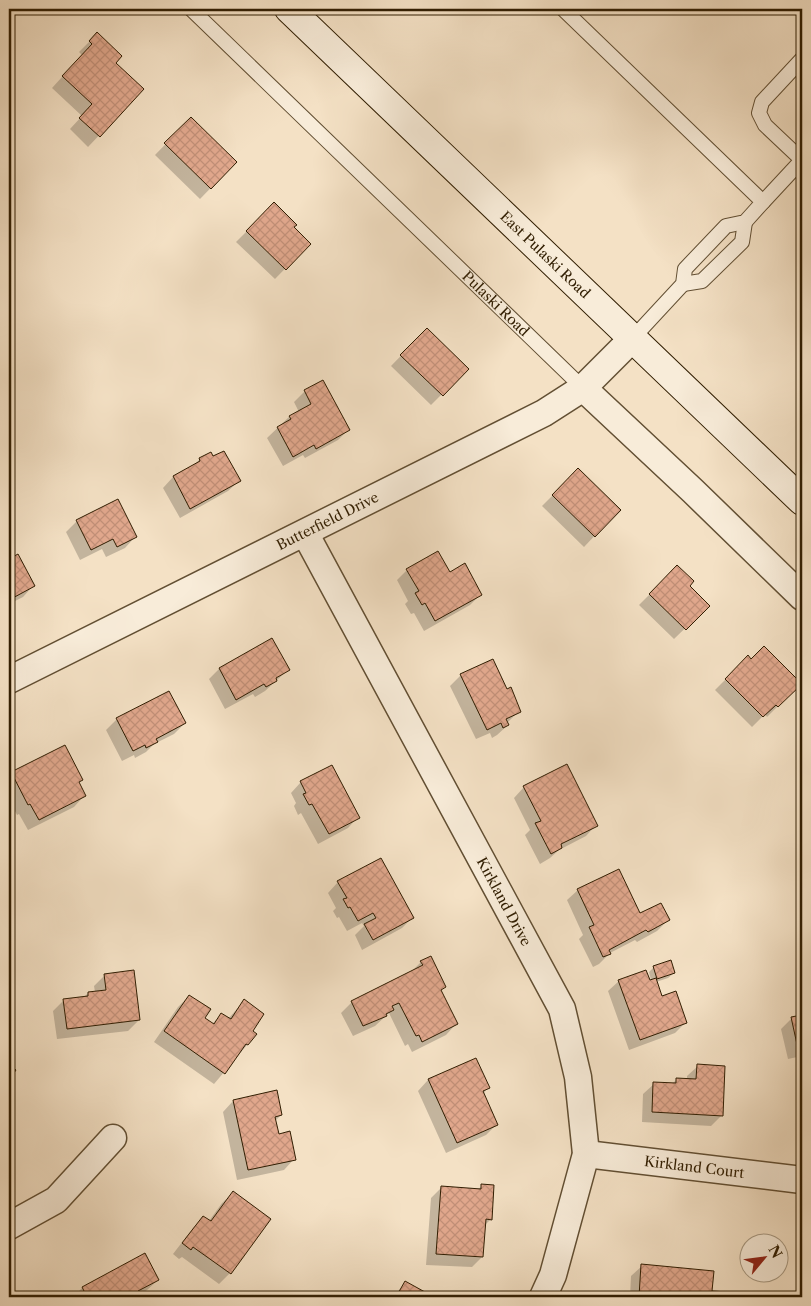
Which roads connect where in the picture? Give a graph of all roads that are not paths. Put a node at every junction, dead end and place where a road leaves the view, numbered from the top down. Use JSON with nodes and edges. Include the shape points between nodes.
{"nodes":[{"id":1,"x":191,"y":9,"type":"edge"},
{"id":2,"x":289,"y":9,"type":"edge"},
{"id":3,"x":562,"y":9,"type":"edge"},
{"id":4,"x":802,"y":59,"type":"edge"},
{"id":5,"x":802,"y":160,"type":"edge"},
{"id":6,"x":763,"y":202,"type":"junction"},
{"id":7,"x":745,"y":222,"type":"junction"},
{"id":8,"x":683,"y":284,"type":"junction"},
{"id":9,"x":632,"y":339,"type":"junction"},
{"id":10,"x":582,"y":388,"type":"junction"},
{"id":11,"x":802,"y":501,"type":"edge"},
{"id":12,"x":305,"y":533,"type":"junction"},
{"id":13,"x":802,"y":597,"type":"edge"},
{"id":14,"x":9,"y":680,"type":"edge"},
{"id":15,"x":112,"y":1138,"type":"dead end"},
{"id":16,"x":586,"y":1154,"type":"junction"},
{"id":17,"x":802,"y":1180,"type":"edge"},
{"id":18,"x":9,"y":1226,"type":"edge"},
{"id":19,"x":543,"y":1297,"type":"edge"}],
"edges":[{"from":1,"to":10,"type":"lane","name":"Pulaski Road"},
{"from":2,"to":9,"type":"main road","name":"East Pulaski Road"},
{"from":3,"to":6,"type":"lane"},
{"from":4,"to":5,"type":"lane","via":[[762,102],[759,114],[765,125]]},
{"from":5,"to":6,"type":"lane"},
{"from":6,"to":7,"type":"lane"},
{"from":7,"to":8,"type":"lane","via":[[726,226],[685,269]]},
{"from":7,"to":8,"type":"lane","via":[[742,242],[702,282]]},
{"from":8,"to":9,"type":"lane"},
{"from":9,"to":10,"type":"street","name":"Butterfield Drive"},
{"from":9,"to":11,"type":"main road","name":"East Pulaski Road"},
{"from":10,"to":12,"type":"street","name":"Butterfield Drive","via":[[544,412]]},
{"from":10,"to":13,"type":"street","name":"Pulaski Road"},
{"from":12,"to":14,"type":"street","name":"Butterfield Drive"},
{"from":12,"to":16,"type":"street","name":"Kirkland Drive","via":[[562,1009],[578,1077]]},
{"from":15,"to":18,"type":"street","via":[[56,1200]]},
{"from":16,"to":17,"type":"street","name":"Kirkland Court"},
{"from":16,"to":19,"type":"street","name":"Kirkland Drive","via":[[553,1275]]}]}
